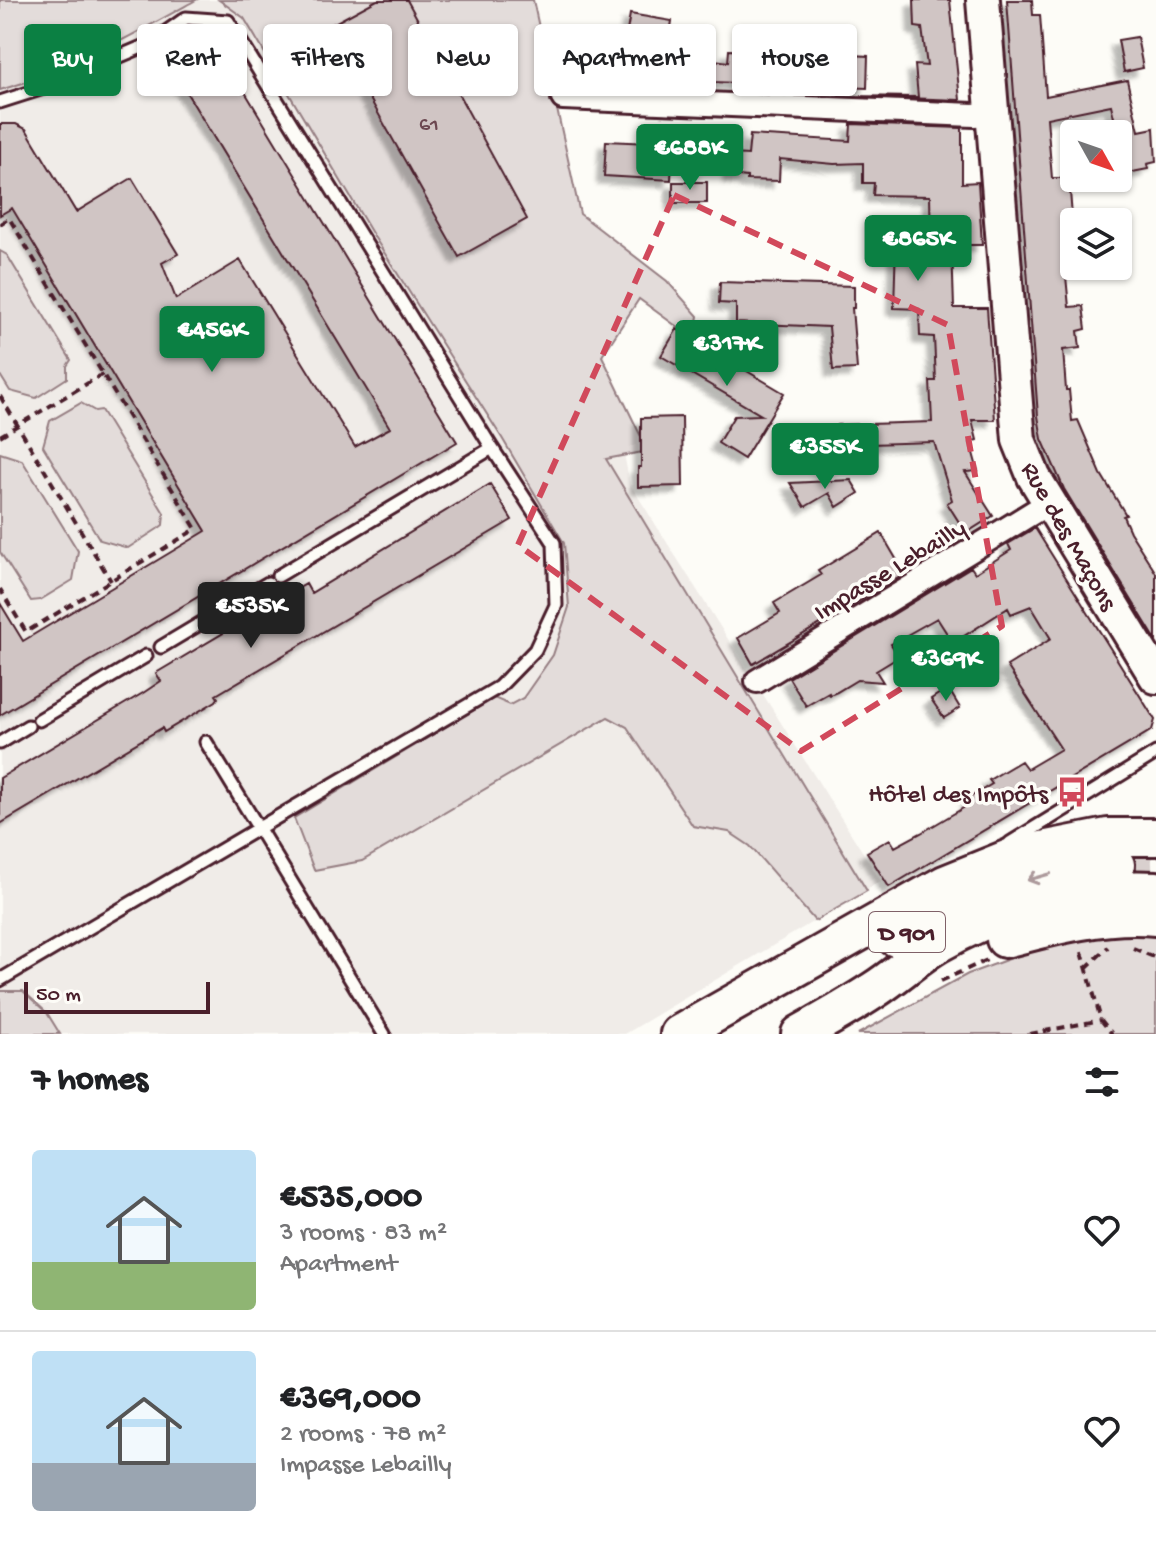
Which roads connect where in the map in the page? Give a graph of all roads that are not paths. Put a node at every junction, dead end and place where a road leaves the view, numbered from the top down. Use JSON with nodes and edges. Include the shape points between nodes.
{"nodes":[{"id":1,"x":983,"y":0,"type":"edge"},
{"id":2,"x":563,"y":98,"type":"dead end"},
{"id":3,"x":0,"y":102,"type":"edge"},
{"id":4,"x":992,"y":113,"type":"junction"},
{"id":5,"x":492,"y":448,"type":"junction"},
{"id":6,"x":1050,"y":502,"type":"junction"},
{"id":7,"x":161,"y":647,"type":"dead end"},
{"id":8,"x":146,"y":656,"type":"dead end"},
{"id":9,"x":1156,"y":677,"type":"edge"},
{"id":10,"x":757,"y":681,"type":"dead end"},
{"id":11,"x":206,"y":742,"type":"dead end"},
{"id":12,"x":0,"y":743,"type":"edge"},
{"id":13,"x":1156,"y":753,"type":"edge"},
{"id":14,"x":259,"y":828,"type":"junction"},
{"id":15,"x":1156,"y":837,"type":"edge"},
{"id":16,"x":1116,"y":865,"type":"tunnel mouth"},
{"id":17,"x":945,"y":884,"type":"junction"},
{"id":18,"x":1156,"y":890,"type":"edge"},
{"id":19,"x":1156,"y":917,"type":"edge"},
{"id":20,"x":0,"y":980,"type":"edge"},
{"id":21,"x":873,"y":991,"type":"junction"},
{"id":22,"x":384,"y":1034,"type":"edge"},
{"id":23,"x":679,"y":1034,"type":"edge"},
{"id":24,"x":710,"y":1034,"type":"edge"},
{"id":25,"x":800,"y":1034,"type":"edge"}],
"edges":[{"from":1,"to":4,"type":"main road","name":"Rue des Maçons"},
{"from":2,"to":4,"type":"street"},
{"from":3,"to":5,"type":"lane","via":[[149,44],[186,18],[228,21]]},
{"from":4,"to":6,"type":"main road","name":"Rue des Maçons","via":[[1016,422],[1027,464]]},
{"from":5,"to":7,"type":"lane"},
{"from":5,"to":14,"type":"lane","via":[[554,543],[556,605],[535,650],[499,687]]},
{"from":6,"to":9,"type":"main road","name":"Rue des Maçons"},
{"from":6,"to":10,"type":"street","name":"Impasse Lebailly"},
{"from":8,"to":12,"type":"lane"},
{"from":11,"to":14,"type":"lane"},
{"from":13,"to":17,"type":"lane"},
{"from":14,"to":20,"type":"lane"},
{"from":14,"to":22,"type":"lane"},
{"from":15,"to":17,"type":"main road","number":"D 901","via":[[1108,837],[1017,855]]},
{"from":16,"to":24,"type":"main road","number":"D 901","one_way":true,"via":[[1067,870],[997,889],[918,926],[786,1002]]},
{"from":17,"to":23,"type":"main road","number":"D 901"},
{"from":18,"to":21,"type":"main road","number":"D 901","via":[[1072,896],[999,917],[938,944]]},
{"from":19,"to":21,"type":"main road","number":"D 901","via":[[1047,928],[985,945]]},
{"from":21,"to":25,"type":"main road","number":"D 901"}]}
